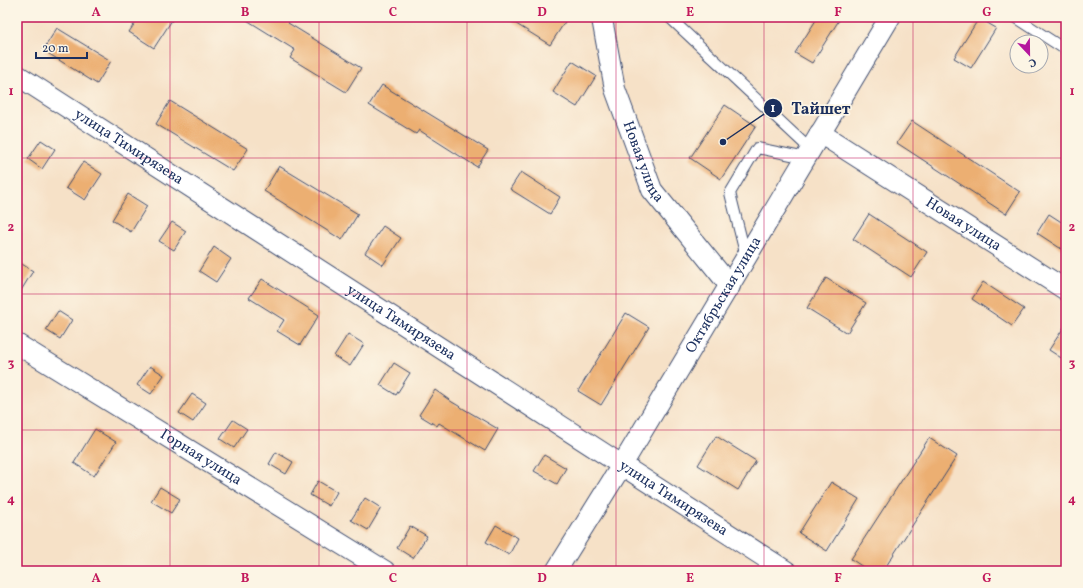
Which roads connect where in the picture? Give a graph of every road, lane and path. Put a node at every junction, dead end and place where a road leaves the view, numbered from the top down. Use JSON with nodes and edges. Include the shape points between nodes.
{"nodes":[{"id":1,"x":669,"y":17,"type":"edge"},
{"id":2,"x":890,"y":17,"type":"edge"},
{"id":3,"x":1015,"y":17,"type":"edge"},
{"id":4,"x":601,"y":18,"type":"edge"},
{"id":5,"x":1066,"y":50,"type":"edge"},
{"id":6,"x":17,"y":75,"type":"edge"},
{"id":7,"x":812,"y":147,"type":"junction"},
{"id":8,"x":746,"y":257,"type":"junction"},
{"id":9,"x":730,"y":286,"type":"junction"},
{"id":10,"x":1066,"y":290,"type":"edge"},
{"id":11,"x":17,"y":344,"type":"edge"},
{"id":12,"x":622,"y":465,"type":"junction"},
{"id":13,"x":561,"y":569,"type":"edge"},
{"id":14,"x":385,"y":571,"type":"edge"},
{"id":15,"x":786,"y":571,"type":"edge"}],
"edges":[{"from":1,"to":7,"type":"lane"},
{"from":2,"to":7,"type":"street","name":"Октябрьская улица"},
{"from":3,"to":5,"type":"lane"},
{"from":4,"to":9,"type":"street","name":"Новая улица","via":[[614,89],[652,190]]},
{"from":6,"to":12,"type":"street","name":"улица Тимирязева"},
{"from":7,"to":8,"type":"street","name":"Октябрьская улица"},
{"from":7,"to":8,"type":"lane","via":[[757,148],[730,193]]},
{"from":7,"to":10,"type":"street","name":"Новая улица"},
{"from":8,"to":9,"type":"street","name":"Октябрьская улица"},
{"from":9,"to":12,"type":"street","name":"Октябрьская улица"},
{"from":11,"to":14,"type":"street","name":"Горная улица"},
{"from":12,"to":13,"type":"street","name":"Октябрьская улица"},
{"from":12,"to":15,"type":"street","name":"улица Тимирязева"}]}
